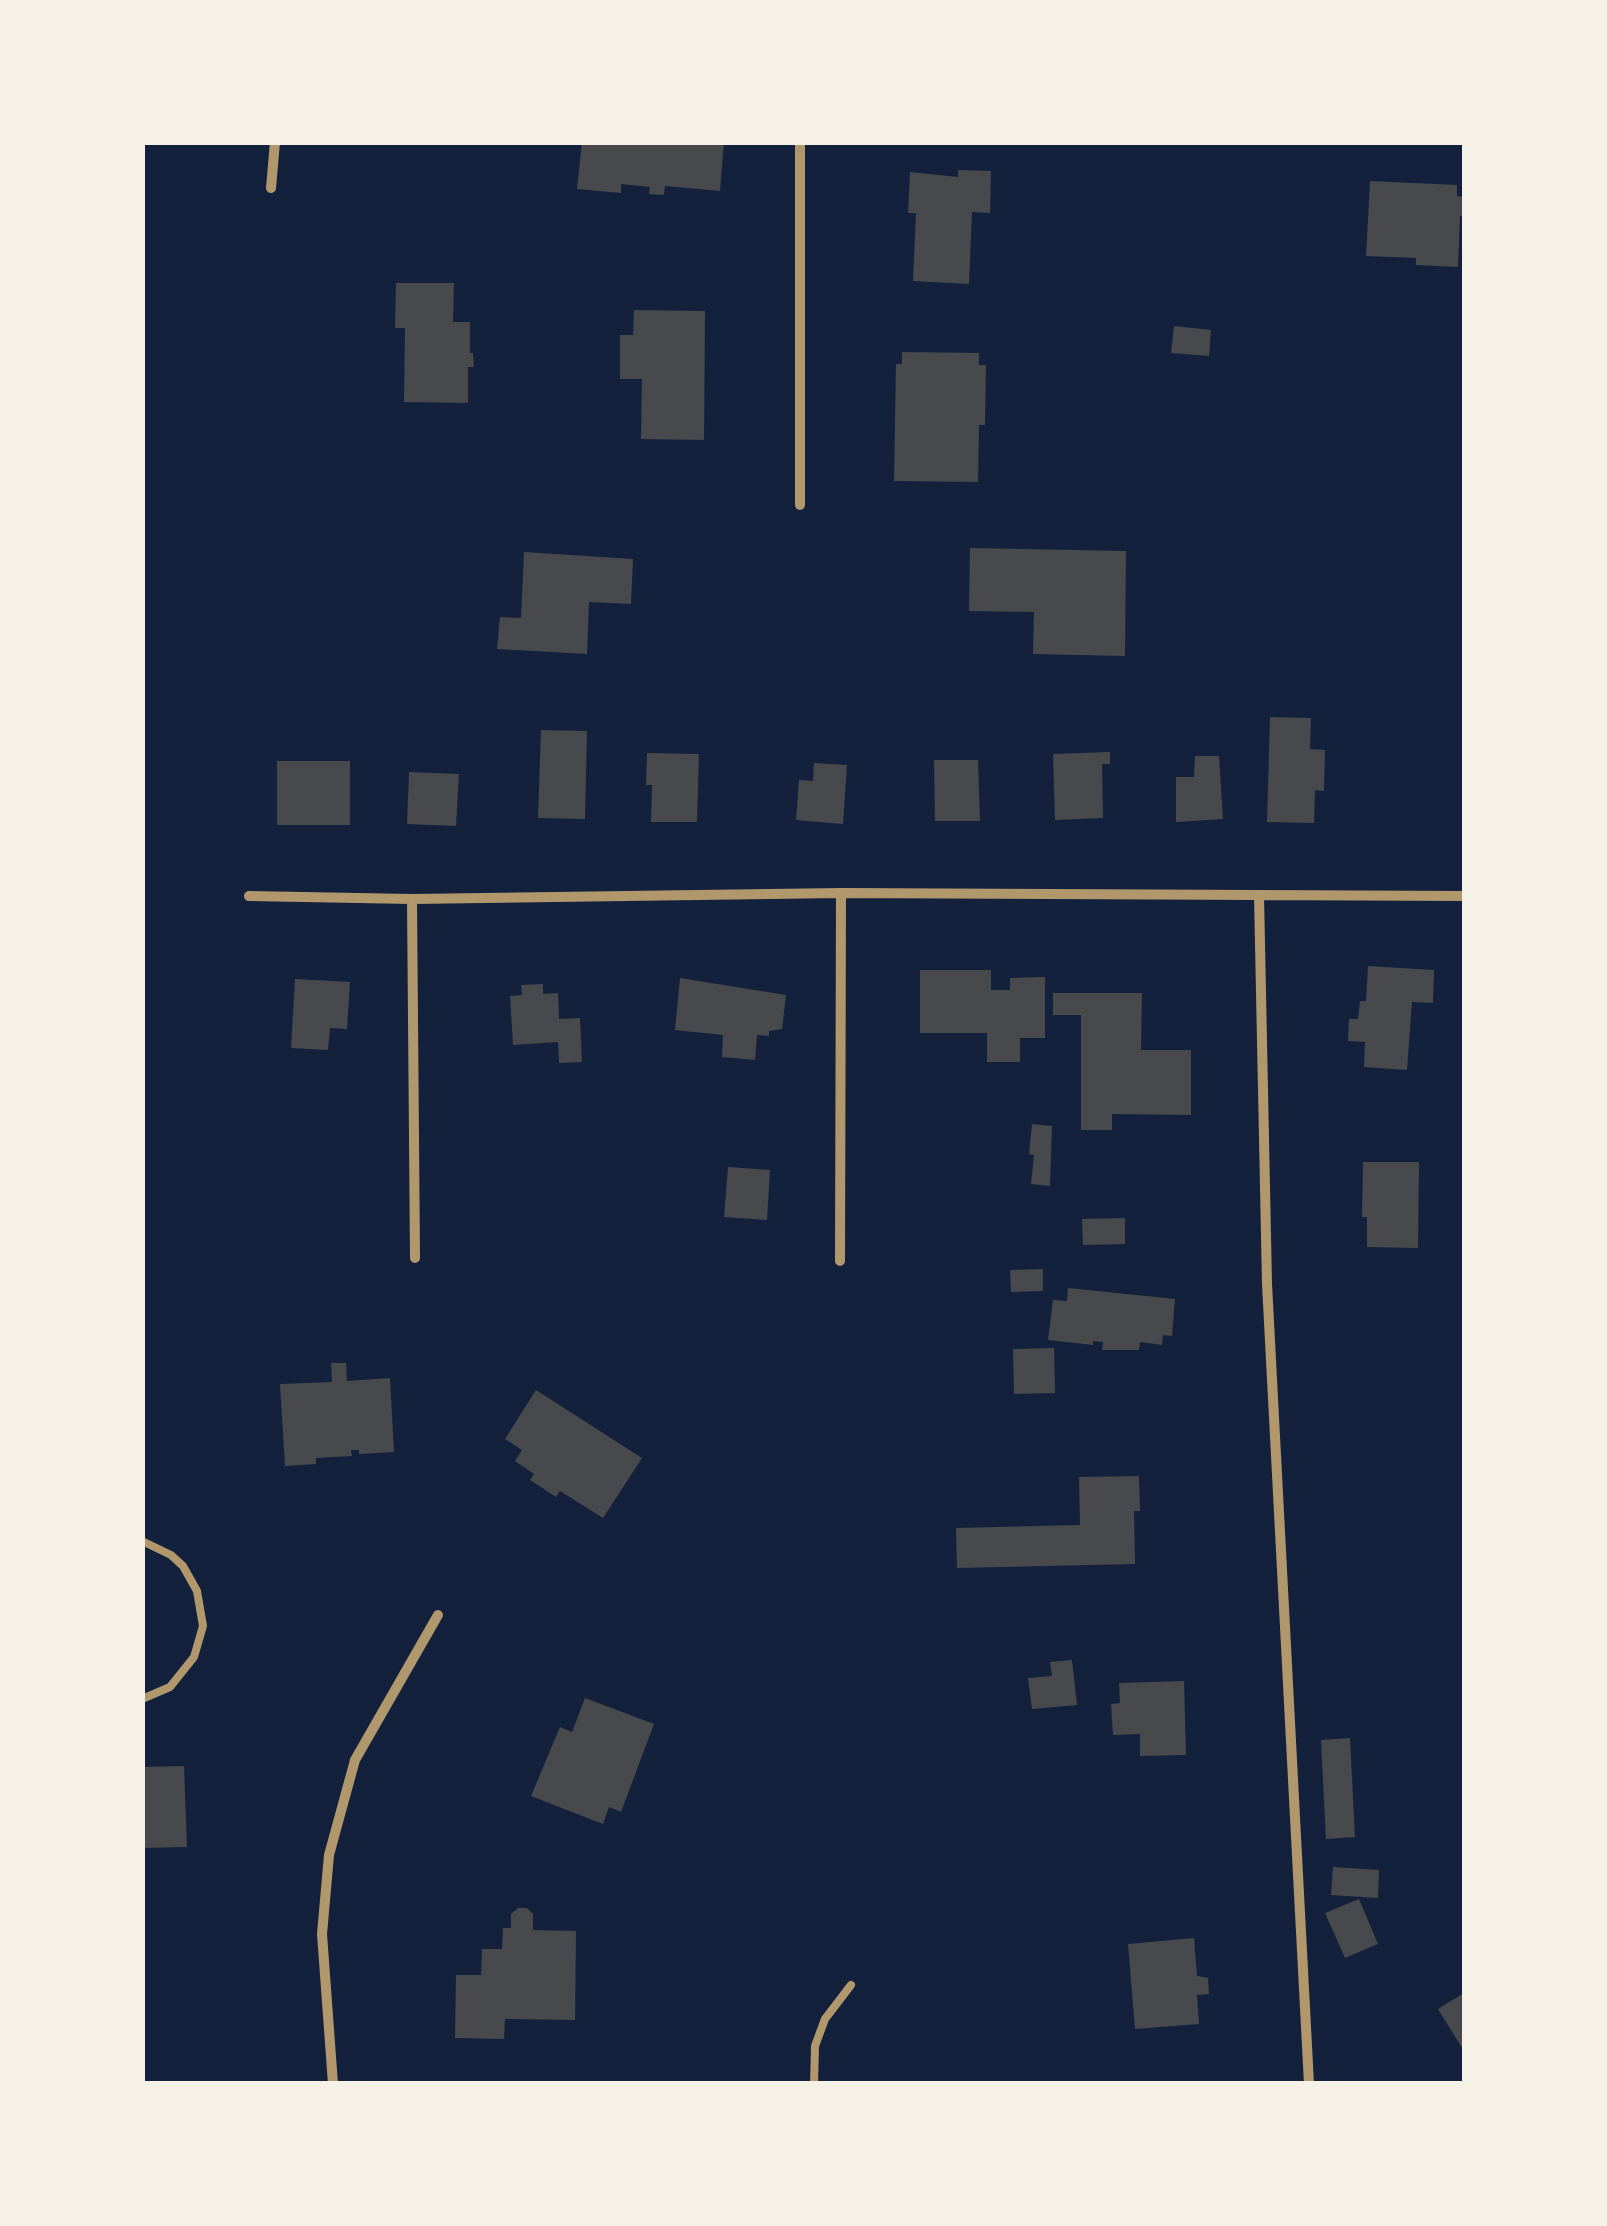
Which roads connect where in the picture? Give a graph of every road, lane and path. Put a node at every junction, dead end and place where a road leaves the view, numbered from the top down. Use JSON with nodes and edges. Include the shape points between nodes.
{"nodes":[{"id":1,"x":274,"y":142,"type":"edge"},
{"id":2,"x":800,"y":142,"type":"edge"},
{"id":3,"x":271,"y":188,"type":"dead end"},
{"id":4,"x":800,"y":504,"type":"dead end"},
{"id":5,"x":841,"y":893,"type":"junction"},
{"id":6,"x":249,"y":896,"type":"dead end"},
{"id":7,"x":1259,"y":896,"type":"junction"},
{"id":8,"x":1464,"y":896,"type":"edge"},
{"id":9,"x":412,"y":899,"type":"junction"},
{"id":10,"x":415,"y":1258,"type":"dead end"},
{"id":11,"x":840,"y":1261,"type":"dead end"},
{"id":12,"x":142,"y":1541,"type":"edge"},
{"id":13,"x":438,"y":1615,"type":"dead end"},
{"id":14,"x":142,"y":1699,"type":"edge"},
{"id":15,"x":852,"y":1985,"type":"dead end"},
{"id":16,"x":333,"y":2084,"type":"edge"},
{"id":17,"x":814,"y":2084,"type":"edge"},
{"id":18,"x":1309,"y":2084,"type":"edge"}],
"edges":[{"from":1,"to":3,"type":"street"},
{"from":2,"to":4,"type":"street"},
{"from":5,"to":7,"type":"street"},
{"from":5,"to":9,"type":"street"},
{"from":5,"to":11,"type":"street"},
{"from":6,"to":9,"type":"street"},
{"from":7,"to":8,"type":"street"},
{"from":7,"to":18,"type":"street","via":[[1267,1284]]},
{"from":9,"to":10,"type":"street"},
{"from":12,"to":14,"type":"lane","via":[[182,1566],[197,1590],[203,1626],[194,1657],[170,1687]]},
{"from":13,"to":16,"type":"street","via":[[355,1760],[329,1855],[322,1934]]},
{"from":15,"to":17,"type":"lane","via":[[825,2019],[815,2046]]}]}
